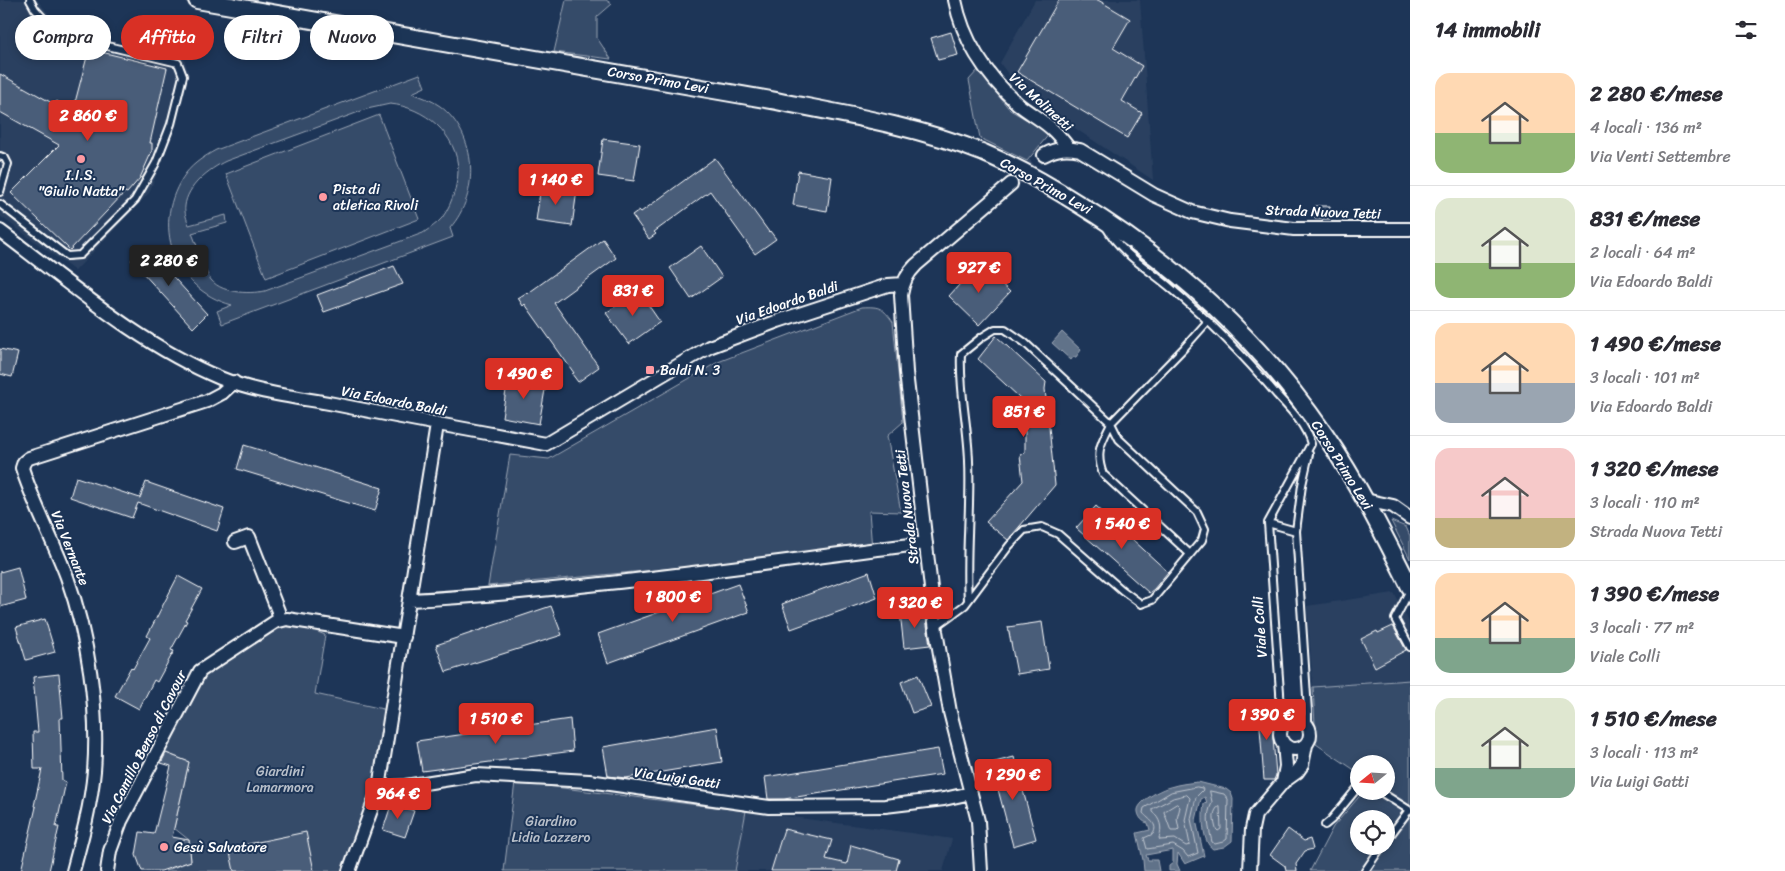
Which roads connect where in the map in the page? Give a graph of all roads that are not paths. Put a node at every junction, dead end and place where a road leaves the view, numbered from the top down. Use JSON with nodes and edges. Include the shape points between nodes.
{"nodes":[{"id":1,"x":30,"y":0,"type":"edge"},
{"id":2,"x":196,"y":0,"type":"edge"},
{"id":3,"x":954,"y":0,"type":"edge"},
{"id":4,"x":1068,"y":147,"type":"junction"},
{"id":5,"x":1044,"y":154,"type":"tunnel mouth"},
{"id":6,"x":0,"y":156,"type":"edge"},
{"id":7,"x":1011,"y":184,"type":"tunnel mouth"},
{"id":8,"x":0,"y":192,"type":"edge"},
{"id":9,"x":0,"y":204,"type":"edge"},
{"id":10,"x":1101,"y":217,"type":"junction"},
{"id":11,"x":1410,"y":229,"type":"edge"},
{"id":12,"x":0,"y":231,"type":"edge"},
{"id":13,"x":903,"y":284,"type":"junction"},
{"id":14,"x":1208,"y":321,"type":"junction"},
{"id":15,"x":234,"y":382,"type":"junction"},
{"id":16,"x":1111,"y":423,"type":"junction"},
{"id":17,"x":437,"y":425,"type":"junction"},
{"id":18,"x":1311,"y":444,"type":"junction"},
{"id":19,"x":1366,"y":500,"type":"junction"},
{"id":20,"x":1410,"y":518,"type":"edge"},
{"id":21,"x":1268,"y":523,"type":"junction"},
{"id":22,"x":1296,"y":531,"type":"junction"},
{"id":23,"x":235,"y":542,"type":"dead end"},
{"id":24,"x":926,"y":543,"type":"junction"},
{"id":25,"x":1190,"y":554,"type":"junction"},
{"id":26,"x":1410,"y":588,"type":"edge"},
{"id":27,"x":410,"y":600,"type":"junction"},
{"id":28,"x":968,"y":600,"type":"junction"},
{"id":29,"x":280,"y":620,"type":"junction"},
{"id":30,"x":936,"y":626,"type":"junction"},
{"id":31,"x":404,"y":637,"type":"junction"},
{"id":32,"x":1410,"y":647,"type":"edge"},
{"id":33,"x":1308,"y":727,"type":"junction"},
{"id":34,"x":1281,"y":729,"type":"junction"},
{"id":35,"x":1284,"y":744,"type":"junction"},
{"id":36,"x":1306,"y":745,"type":"junction"},
{"id":37,"x":1283,"y":782,"type":"junction"},
{"id":38,"x":379,"y":788,"type":"junction"},
{"id":39,"x":971,"y":793,"type":"junction"},
{"id":40,"x":1350,"y":797,"type":"edge"},
{"id":41,"x":1393,"y":800,"type":"edge"},
{"id":42,"x":1324,"y":825,"type":"dead end"},
{"id":43,"x":1395,"y":829,"type":"edge"},
{"id":44,"x":1376,"y":855,"type":"edge"},
{"id":45,"x":74,"y":871,"type":"edge"},
{"id":46,"x":107,"y":871,"type":"edge"},
{"id":47,"x":349,"y":871,"type":"edge"},
{"id":48,"x":982,"y":871,"type":"edge"},
{"id":49,"x":1250,"y":871,"type":"edge"},
{"id":50,"x":1366,"y":871,"type":"edge"}],
"edges":[{"from":1,"to":9,"type":"lane","via":[[56,31],[90,43],[178,63],[183,76],[171,124],[156,163],[135,200],[80,255],[67,256]]},
{"from":2,"to":10,"type":"main road","name":"Corso Primo Levi","via":[[882,123],[958,144],[1012,165]]},
{"from":3,"to":4,"type":"street","name":"Via Molinetti","via":[[963,32],[993,79],[1018,104],[1055,131]]},
{"from":4,"to":5,"type":"street"},
{"from":4,"to":11,"type":"street","name":"Strada Nuova Tetti","via":[[1080,150],[1154,195],[1192,212],[1230,221],[1294,229]]},
{"from":6,"to":8,"type":"lane","via":[[8,164]]},
{"from":7,"to":13,"type":"street","name":"Strada Nuova Tetti","via":[[920,260]]},
{"from":10,"to":14,"type":"lane","name":"Corso Primo Levi","via":[[1114,241]]},
{"from":10,"to":19,"type":"main road","name":"Corso Primo Levi","via":[[1196,289],[1260,352],[1325,434]]},
{"from":12,"to":15,"type":"street","name":"Via Edoardo Baldi","via":[[103,309],[157,345],[199,368]]},
{"from":13,"to":17,"type":"street","name":"Via Edoardo Baldi","via":[[888,285],[709,347],[546,444]]},
{"from":13,"to":24,"type":"street","name":"Strada Nuova Tetti","via":[[904,347]]},
{"from":14,"to":16,"type":"lane"},
{"from":14,"to":18,"type":"lane","via":[[1283,402],[1308,434]]},
{"from":15,"to":17,"type":"street","name":"Via Edoardo Baldi"},
{"from":15,"to":45,"type":"street","name":"Via Vernante","via":[[207,401],[29,458],[22,468],[77,609],[92,692],[94,770],[90,806]]},
{"from":16,"to":25,"type":"lane","via":[[1101,442],[1098,460],[1102,474]]},
{"from":16,"to":25,"type":"lane","via":[[1119,439],[1197,512],[1205,529],[1202,540]]},
{"from":16,"to":28,"type":"lane","via":[[1006,329],[995,329],[961,354],[960,374],[970,461]]},
{"from":17,"to":27,"type":"street"},
{"from":18,"to":21,"type":"lane"},
{"from":18,"to":22,"type":"lane"},
{"from":19,"to":20,"type":"street","via":[[1393,506]]},
{"from":19,"to":26,"type":"main road","name":"Corso Primo Levi"},
{"from":21,"to":22,"type":"lane"},
{"from":21,"to":34,"type":"lane","name":"Viale Colli"},
{"from":22,"to":33,"type":"lane"},
{"from":23,"to":29,"type":"street","via":[[249,537]]},
{"from":24,"to":27,"type":"street","via":[[534,591]]},
{"from":24,"to":30,"type":"street","name":"Strada Nuova Tetti"},
{"from":25,"to":28,"type":"lane","via":[[1152,600],[1141,604],[1058,534],[1042,527],[1024,530]]},
{"from":26,"to":32,"type":"lane","via":[[1395,619]]},
{"from":27,"to":31,"type":"street"},
{"from":28,"to":30,"type":"lane"},
{"from":29,"to":31,"type":"street"},
{"from":29,"to":46,"type":"street","name":"Via Camillo Benso di Cavour","via":[[200,671],[126,810],[110,851]]},
{"from":30,"to":39,"type":"street","name":"Strada Nuova Tetti","via":[[950,712]]},
{"from":31,"to":38,"type":"street"},
{"from":33,"to":34,"type":"street","via":[[1301,721],[1292,720]]},
{"from":33,"to":36,"type":"street","via":[[1310,736]]},
{"from":34,"to":35,"type":"street"},
{"from":35,"to":36,"type":"street","via":[[1297,749]]},
{"from":35,"to":37,"type":"street","via":[[1286,766]]},
{"from":36,"to":37,"type":"street","via":[[1302,765]]},
{"from":37,"to":49,"type":"street","via":[[1255,815]]},
{"from":38,"to":39,"type":"street","name":"Via Luigi Gatti","via":[[476,775],[589,781],[769,807],[885,806]]},
{"from":38,"to":47,"type":"street"},
{"from":39,"to":48,"type":"street","name":"Strada Nuova Tetti","via":[[979,828]]},
{"from":40,"to":42,"type":"lane"},
{"from":41,"to":43,"type":"lane","via":[[1409,810]]},
{"from":44,"to":50,"type":"lane"}]}
